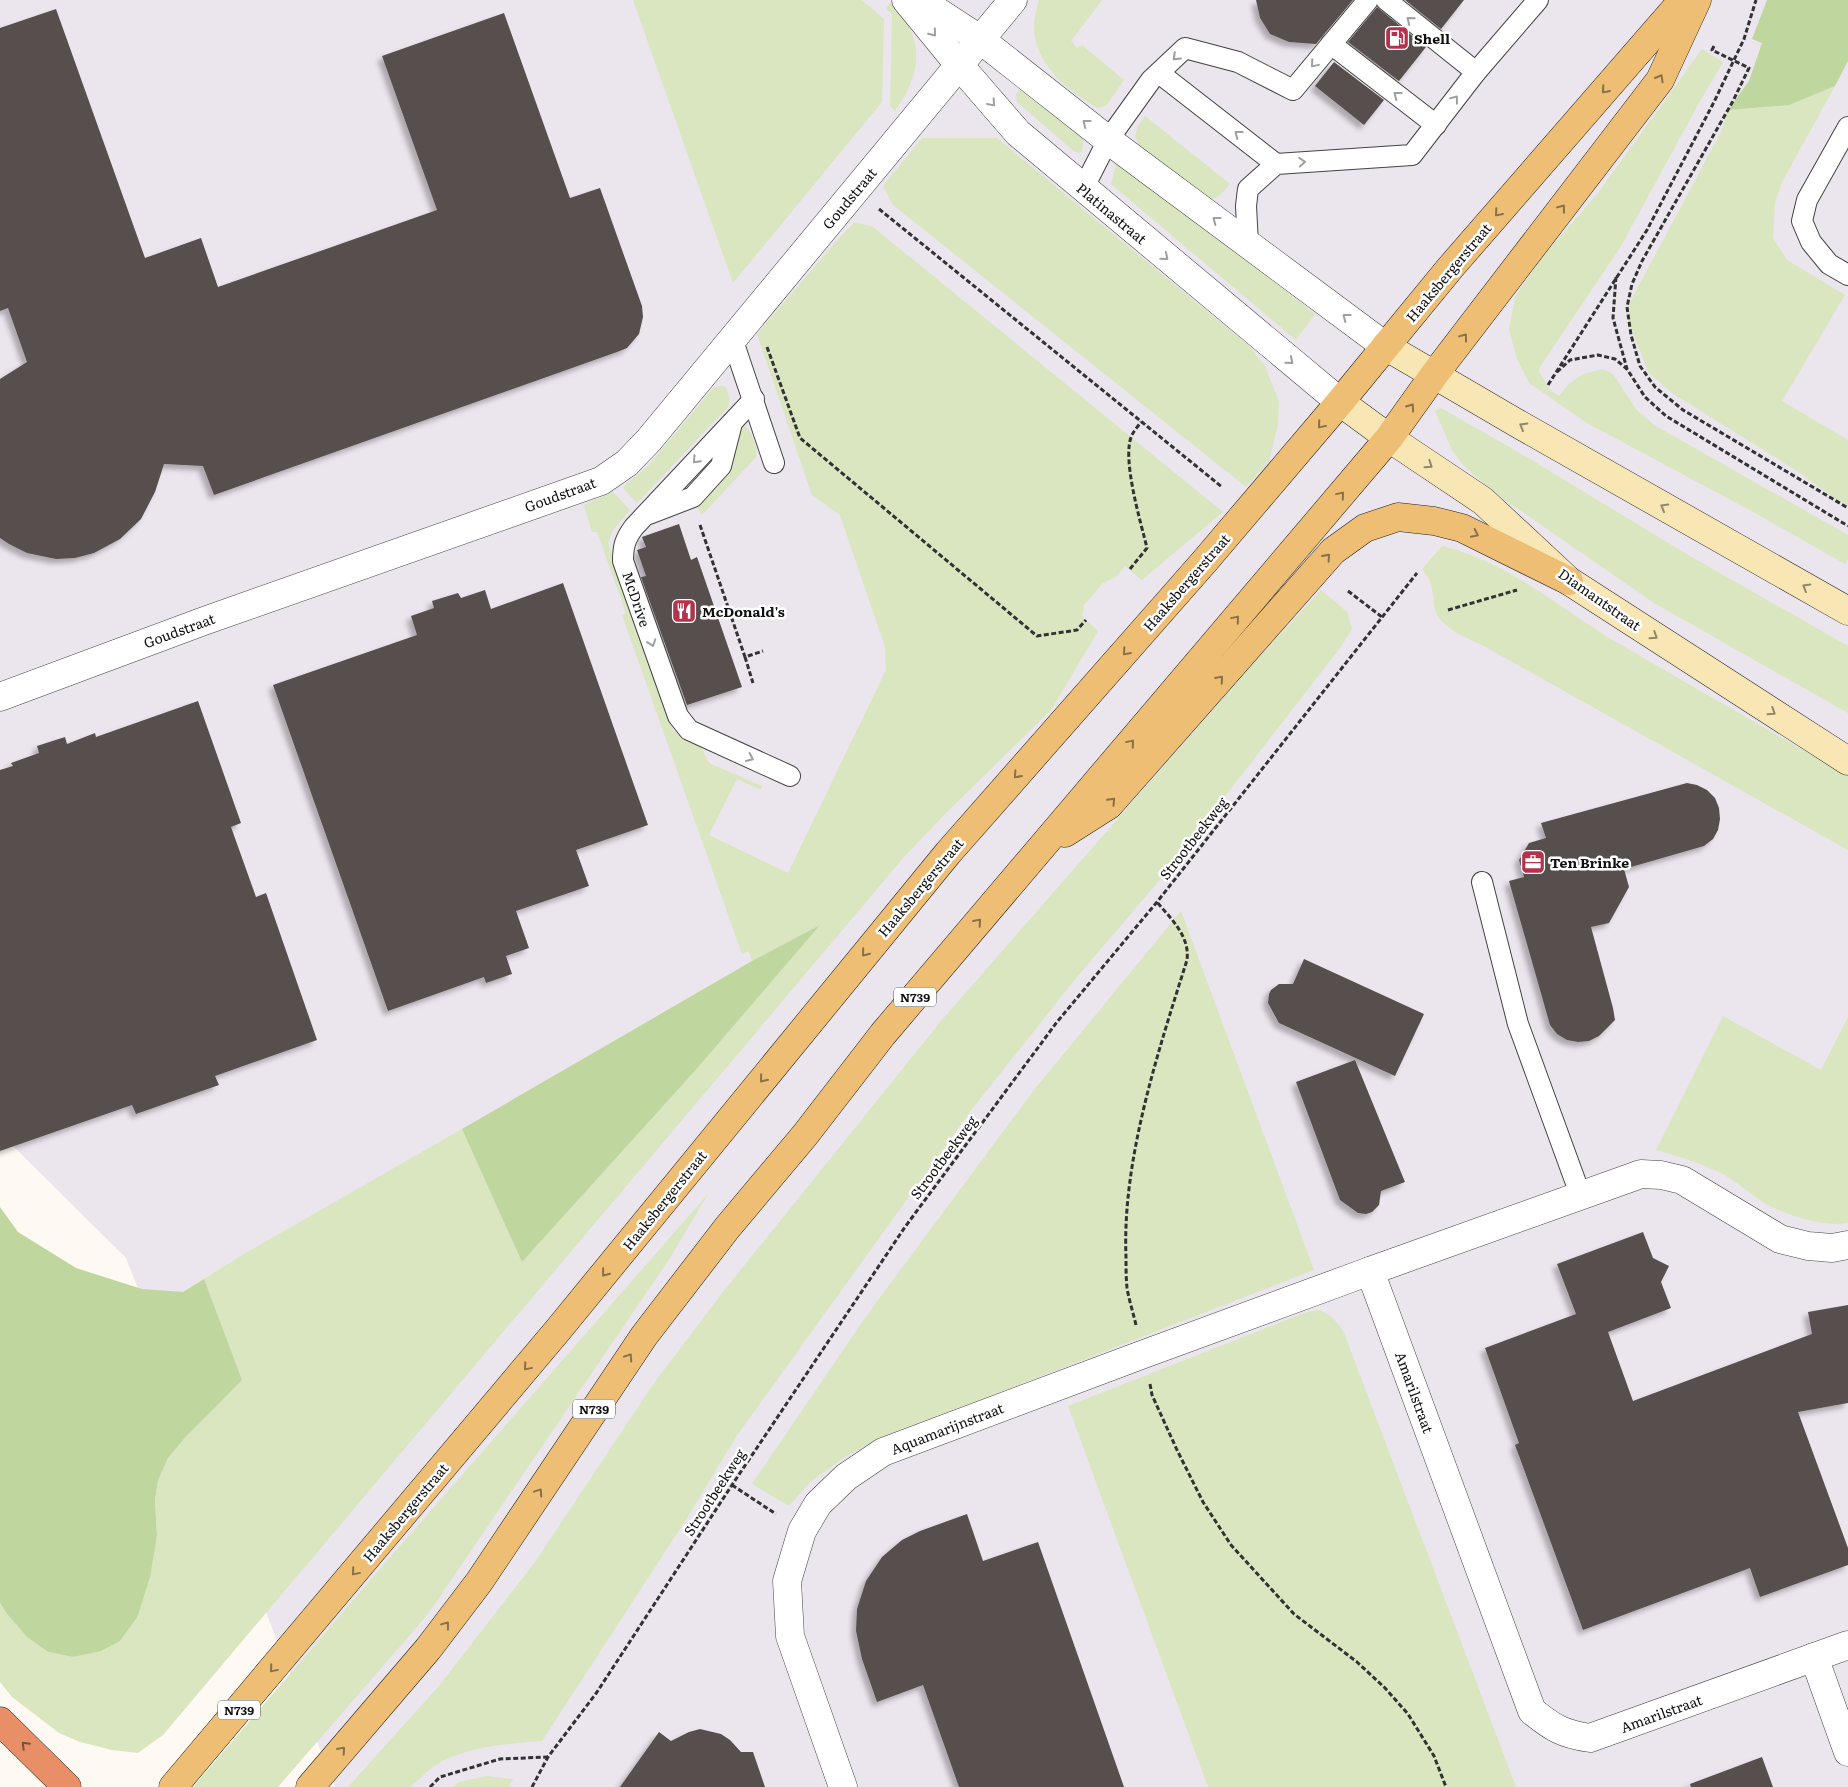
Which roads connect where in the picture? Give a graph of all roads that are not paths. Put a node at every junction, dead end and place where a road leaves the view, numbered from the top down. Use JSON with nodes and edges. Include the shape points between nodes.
{"nodes":[{"id":1,"x":906,"y":0,"type":"edge"},
{"id":2,"x":920,"y":0,"type":"edge"},
{"id":3,"x":1013,"y":0,"type":"edge"},
{"id":4,"x":1368,"y":0,"type":"edge"},
{"id":5,"x":1386,"y":0,"type":"edge"},
{"id":6,"x":1683,"y":0,"type":"edge"},
{"id":7,"x":1696,"y":0,"type":"edge"},
{"id":8,"x":1536,"y":1,"type":"edge"},
{"id":9,"x":981,"y":40,"type":"junction"},
{"id":10,"x":1331,"y":44,"type":"junction"},
{"id":11,"x":960,"y":66,"type":"junction"},
{"id":12,"x":1160,"y":72,"type":"junction"},
{"id":13,"x":1476,"y":72,"type":"junction"},
{"id":14,"x":1436,"y":125,"type":"junction"},
{"id":15,"x":1848,"y":127,"type":"edge"},
{"id":16,"x":1108,"y":140,"type":"junction"},
{"id":17,"x":1276,"y":164,"type":"junction"},
{"id":18,"x":1083,"y":189,"type":"junction"},
{"id":19,"x":1248,"y":244,"type":"junction"},
{"id":20,"x":1848,"y":275,"type":"edge"},
{"id":21,"x":732,"y":338,"type":"junction"},
{"id":22,"x":1385,"y":346,"type":"junction"},
{"id":23,"x":1434,"y":375,"type":"junction"},
{"id":24,"x":754,"y":399,"type":"junction"},
{"id":25,"x":1340,"y":402,"type":"junction"},
{"id":26,"x":1389,"y":438,"type":"junction"},
{"id":27,"x":774,"y":463,"type":"dead end"},
{"id":28,"x":1557,"y":575,"type":"junction"},
{"id":29,"x":1848,"y":611,"type":"edge"},
{"id":30,"x":0,"y":697,"type":"edge"},
{"id":31,"x":1848,"y":761,"type":"edge"},
{"id":32,"x":790,"y":776,"type":"dead end"},
{"id":33,"x":1043,"y":847,"type":"junction"},
{"id":34,"x":1482,"y":882,"type":"dead end"},
{"id":35,"x":1580,"y":1194,"type":"junction"},
{"id":36,"x":1848,"y":1245,"type":"edge"},
{"id":37,"x":1370,"y":1271,"type":"junction"},
{"id":38,"x":1848,"y":1645,"type":"edge"},
{"id":39,"x":1814,"y":1657,"type":"junction"},
{"id":40,"x":0,"y":1720,"type":"edge"},
{"id":41,"x":1848,"y":1752,"type":"edge"},
{"id":42,"x":67,"y":1787,"type":"edge"},
{"id":43,"x":173,"y":1787,"type":"edge"},
{"id":44,"x":310,"y":1787,"type":"edge"},
{"id":45,"x":843,"y":1787,"type":"edge"}],
"edges":[{"from":1,"to":11,"type":"street","name":"Platinastraat","one_way":true},
{"from":2,"to":9,"type":"street"},
{"from":3,"to":9,"type":"street","name":"Goudstraat"},
{"from":4,"to":10,"type":"lane"},
{"from":13,"to":5,"type":"lane","one_way":true},
{"from":6,"to":22,"type":"main road","name":"Haaksbergerstraat","one_way":true},
{"from":23,"to":7,"type":"main road","one_way":true,"via":[[1660,80]]},
{"from":8,"to":13,"type":"lane"},
{"from":9,"to":11,"type":"street","name":"Goudstraat"},
{"from":16,"to":9,"type":"street","one_way":true},
{"from":10,"to":12,"type":"lane","one_way":true,"via":[[1293,90],[1238,62],[1185,48]]},
{"from":14,"to":10,"type":"lane","one_way":true},
{"from":11,"to":18,"type":"street","name":"Platinastraat","one_way":true,"via":[[1018,133]]},
{"from":11,"to":21,"type":"street","name":"Goudstraat"},
{"from":12,"to":16,"type":"lane"},
{"from":17,"to":12,"type":"lane","one_way":true},
{"from":14,"to":13,"type":"lane","one_way":true},
{"from":17,"to":14,"type":"lane","one_way":true,"via":[[1412,155]]},
{"from":15,"to":20,"type":"lane","via":[[1807,200],[1802,221],[1812,242],[1830,264]]},
{"from":16,"to":18,"type":"lane"},
{"from":19,"to":16,"type":"street","one_way":true},
{"from":17,"to":19,"type":"lane","via":[[1248,189]]},
{"from":18,"to":25,"type":"street","name":"Platinastraat","one_way":true},
{"from":22,"to":19,"type":"street","one_way":true},
{"from":21,"to":24,"type":"lane"},
{"from":21,"to":30,"type":"street","name":"Goudstraat","via":[[649,440],[627,463],[601,481],[204,621]]},
{"from":22,"to":23,"type":"main road"},
{"from":22,"to":25,"type":"main road","name":"Haaksbergerstraat"},
{"from":26,"to":23,"type":"main road","one_way":true},
{"from":29,"to":23,"type":"main road","one_way":true},
{"from":24,"to":27,"type":"lane"},
{"from":24,"to":32,"type":"lane","name":"McDrive","one_way":true,"via":[[626,538],[623,561],[678,716],[689,730]]},
{"from":25,"to":26,"type":"main road","name":"Diamantstraat"},
{"from":25,"to":43,"type":"main road","name":"Haaksbergerstraat","number":"N739","one_way":true,"via":[[948,853],[558,1330]]},
{"from":26,"to":28,"type":"main road","name":"Diamantstraat","one_way":true,"via":[[1483,501]]},
{"from":33,"to":26,"type":"main road","one_way":true},
{"from":28,"to":31,"type":"main road","name":"Diamantstraat","one_way":true},
{"from":33,"to":28,"type":"main road","one_way":true,"via":[[1109,805],[1333,551],[1365,528],[1398,517],[1434,521],[1462,528]]},
{"from":44,"to":33,"type":"main road","number":"N739","one_way":true,"via":[[428,1649],[479,1582],[644,1336],[727,1228],[805,1135],[883,1034]]},
{"from":34,"to":35,"type":"lane","via":[[1518,1024]]},
{"from":35,"to":36,"type":"street","via":[[1641,1174],[1661,1175],[1682,1180],[1780,1239],[1808,1246],[1832,1248]]},
{"from":35,"to":37,"type":"street"},
{"from":37,"to":39,"type":"street","name":"Amarilstraat","via":[[1532,1711],[1569,1735],[1590,1738]]},
{"from":37,"to":45,"type":"street","name":"Aquamarijnstraat","via":[[883,1452],[846,1477],[818,1504],[802,1531],[787,1581],[790,1636]]},
{"from":38,"to":39,"type":"street","name":"Amarilstraat"},
{"from":39,"to":41,"type":"street"},
{"from":42,"to":40,"type":"highway","one_way":true}]}
